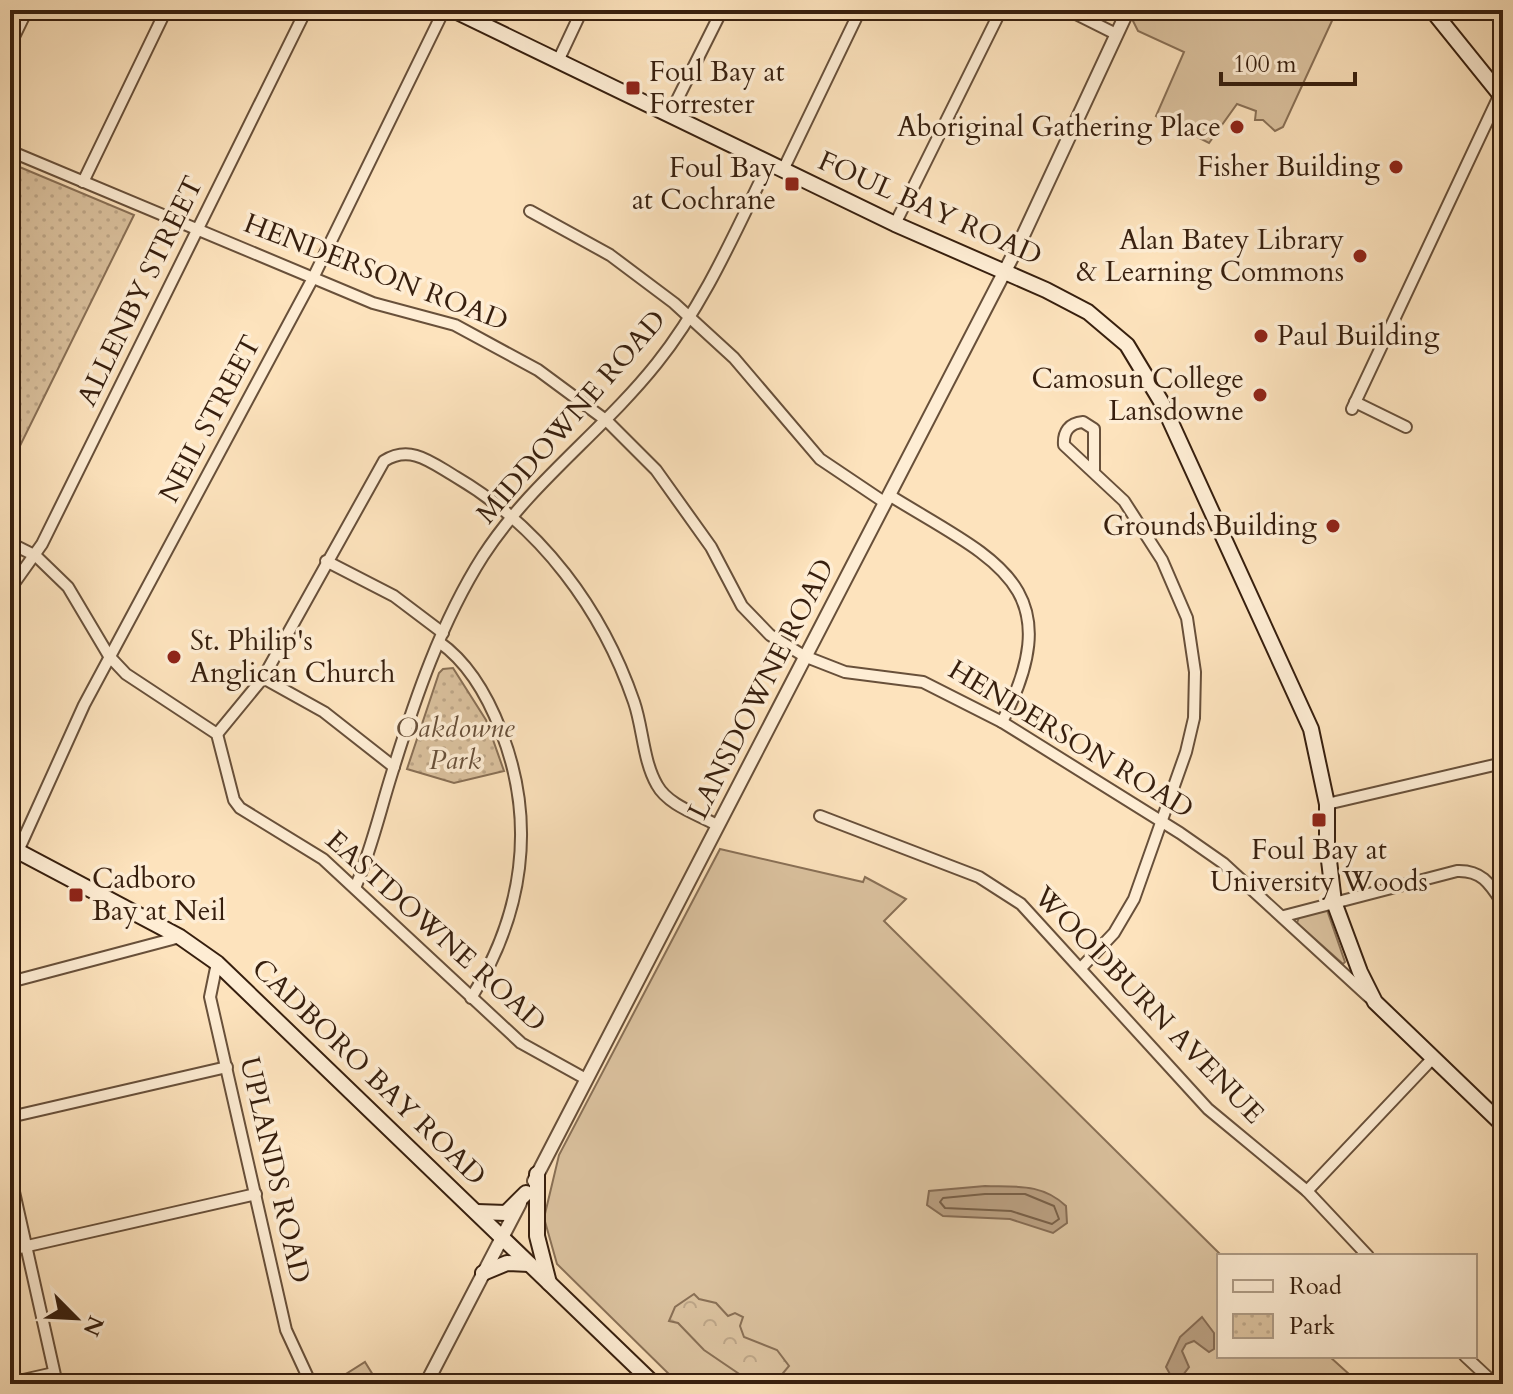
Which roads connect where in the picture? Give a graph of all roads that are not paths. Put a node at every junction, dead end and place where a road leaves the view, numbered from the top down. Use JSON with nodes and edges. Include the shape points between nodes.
{"nodes":[{"id":1,"x":27,"y":10,"type":"edge"},
{"id":2,"x":166,"y":10,"type":"edge"},
{"id":3,"x":306,"y":10,"type":"edge"},
{"id":4,"x":444,"y":10,"type":"edge"},
{"id":5,"x":453,"y":10,"type":"edge"},
{"id":6,"x":582,"y":10,"type":"edge"},
{"id":7,"x":722,"y":10,"type":"edge"},
{"id":8,"x":860,"y":10,"type":"edge"},
{"id":9,"x":1001,"y":10,"type":"edge"},
{"id":10,"x":1068,"y":10,"type":"edge"},
{"id":11,"x":1128,"y":10,"type":"edge"},
{"id":12,"x":1432,"y":10,"type":"edge"},
{"id":13,"x":1116,"y":34,"type":"junction"},
{"id":14,"x":10,"y":45,"type":"edge"},
{"id":15,"x":558,"y":61,"type":"junction"},
{"id":16,"x":1501,"y":96,"type":"edge"},
{"id":17,"x":670,"y":114,"type":"junction"},
{"id":18,"x":10,"y":151,"type":"edge"},
{"id":19,"x":769,"y":163,"type":"junction"},
{"id":20,"x":783,"y":170,"type":"junction"},
{"id":21,"x":83,"y":182,"type":"junction"},
{"id":22,"x":530,"y":211,"type":"dead end"},
{"id":23,"x":895,"y":224,"type":"junction"},
{"id":24,"x":198,"y":229,"type":"junction"},
{"id":25,"x":1004,"y":271,"type":"junction"},
{"id":26,"x":313,"y":278,"type":"junction"},
{"id":27,"x":690,"y":317,"type":"junction"},
{"id":28,"x":607,"y":421,"type":"junction"},
{"id":29,"x":1406,"y":427,"type":"dead end"},
{"id":30,"x":1094,"y":470,"type":"junction"},
{"id":31,"x":886,"y":498,"type":"junction"},
{"id":32,"x":511,"y":517,"type":"junction"},
{"id":33,"x":10,"y":543,"type":"edge"},
{"id":34,"x":36,"y":556,"type":"junction"},
{"id":35,"x":326,"y":561,"type":"junction"},
{"id":36,"x":10,"y":589,"type":"edge"},
{"id":37,"x":441,"y":637,"type":"junction"},
{"id":38,"x":109,"y":656,"type":"junction"},
{"id":39,"x":804,"y":656,"type":"junction"},
{"id":40,"x":263,"y":678,"type":"junction"},
{"id":41,"x":1002,"y":722,"type":"junction"},
{"id":42,"x":217,"y":734,"type":"junction"},
{"id":43,"x":1503,"y":763,"type":"edge"},
{"id":44,"x":394,"y":767,"type":"junction"},
{"id":45,"x":1327,"y":804,"type":"junction"},
{"id":46,"x":820,"y":816,"type":"dead end"},
{"id":47,"x":1161,"y":821,"type":"junction"},
{"id":48,"x":717,"y":825,"type":"junction"},
{"id":49,"x":14,"y":849,"type":"edge"},
{"id":50,"x":355,"y":888,"type":"junction"},
{"id":51,"x":1334,"y":902,"type":"junction"},
{"id":52,"x":1503,"y":904,"type":"edge"},
{"id":53,"x":1284,"y":916,"type":"junction"},
{"id":54,"x":180,"y":937,"type":"junction"},
{"id":55,"x":217,"y":963,"type":"junction"},
{"id":56,"x":1081,"y":968,"type":"junction"},
{"id":57,"x":10,"y":982,"type":"edge"},
{"id":58,"x":471,"y":998,"type":"junction"},
{"id":59,"x":1375,"y":1002,"type":"junction"},
{"id":60,"x":1432,"y":1059,"type":"junction"},
{"id":61,"x":227,"y":1067,"type":"junction"},
{"id":62,"x":586,"y":1079,"type":"junction"},
{"id":63,"x":10,"y":1117,"type":"edge"},
{"id":64,"x":1503,"y":1125,"type":"edge"},
{"id":65,"x":10,"y":1174,"type":"edge"},
{"id":66,"x":537,"y":1174,"type":"junction"},
{"id":67,"x":1307,"y":1191,"type":"junction"},
{"id":68,"x":526,"y":1193,"type":"junction"},
{"id":69,"x":256,"y":1194,"type":"junction"},
{"id":70,"x":477,"y":1212,"type":"junction"},
{"id":71,"x":501,"y":1236,"type":"junction"},
{"id":72,"x":26,"y":1246,"type":"junction"},
{"id":73,"x":10,"y":1250,"type":"edge"},
{"id":74,"x":1366,"y":1254,"type":"edge"},
{"id":75,"x":529,"y":1264,"type":"junction"},
{"id":76,"x":483,"y":1273,"type":"junction"},
{"id":77,"x":550,"y":1284,"type":"junction"},
{"id":78,"x":1467,"y":1358,"type":"edge"},
{"id":79,"x":56,"y":1378,"type":"edge"},
{"id":80,"x":637,"y":1378,"type":"edge"},
{"id":81,"x":10,"y":1383,"type":"edge"},
{"id":82,"x":311,"y":1384,"type":"edge"},
{"id":83,"x":426,"y":1384,"type":"edge"},
{"id":84,"x":654,"y":1384,"type":"edge"},
{"id":85,"x":1495,"y":1384,"type":"edge"}],
"edges":[{"from":1,"to":14,"type":"street"},
{"from":2,"to":21,"type":"street"},
{"from":3,"to":24,"type":"street","name":"ALLENBY STREET"},
{"from":4,"to":26,"type":"street","name":"NEIL STREET"},
{"from":5,"to":15,"type":"main road","name":"FOUL BAY ROAD"},
{"from":6,"to":15,"type":"street"},
{"from":7,"to":17,"type":"street"},
{"from":8,"to":20,"type":"street"},
{"from":9,"to":23,"type":"street"},
{"from":10,"to":13,"type":"street"},
{"from":11,"to":13,"type":"street","name":"LANSDOWNE ROAD"},
{"from":12,"to":16,"type":"main road"},
{"from":13,"to":25,"type":"street","name":"LANSDOWNE ROAD"},
{"from":15,"to":17,"type":"main road","name":"FOUL BAY ROAD"},
{"from":16,"to":29,"type":"street","via":[[1354,406]]},
{"from":17,"to":19,"type":"main road","name":"FOUL BAY ROAD"},
{"from":18,"to":21,"type":"street","name":"HENDERSON ROAD"},
{"from":19,"to":20,"type":"main road","name":"FOUL BAY ROAD"},
{"from":19,"to":27,"type":"street","name":"MIDDOWNE ROAD"},
{"from":20,"to":23,"type":"main road","name":"FOUL BAY ROAD"},
{"from":21,"to":24,"type":"street","name":"HENDERSON ROAD"},
{"from":22,"to":27,"type":"street","via":[[610,255]]},
{"from":23,"to":25,"type":"main road","name":"FOUL BAY ROAD"},
{"from":24,"to":26,"type":"street","name":"HENDERSON ROAD"},
{"from":24,"to":34,"type":"street","name":"ALLENBY STREET"},
{"from":25,"to":31,"type":"street","name":"LANSDOWNE ROAD"},
{"from":25,"to":45,"type":"main road","name":"FOUL BAY ROAD","via":[[1088,312],[1108,326],[1140,363],[1311,729]]},
{"from":26,"to":28,"type":"street","name":"HENDERSON ROAD","via":[[480,337],[538,370]]},
{"from":26,"to":38,"type":"street","name":"NEIL STREET"},
{"from":27,"to":28,"type":"street","name":"MIDDOWNE ROAD"},
{"from":27,"to":31,"type":"street","via":[[760,387],[820,459]]},
{"from":28,"to":32,"type":"street","name":"MIDDOWNE ROAD"},
{"from":28,"to":39,"type":"street","name":"HENDERSON ROAD","via":[[674,494],[751,617]]},
{"from":30,"to":30,"type":"street","via":[[1094,429],[1083,422],[1073,424],[1066,430],[1064,445]]},
{"from":30,"to":47,"type":"street","via":[[1124,501],[1162,560],[1187,618],[1194,654],[1196,696],[1190,736]]},
{"from":31,"to":39,"type":"street","name":"LANSDOWNE ROAD"},
{"from":31,"to":41,"type":"street","via":[[982,551],[1021,596],[1030,650],[1025,675]]},
{"from":32,"to":35,"type":"street","via":[[477,490],[423,458],[403,453],[384,461]]},
{"from":32,"to":37,"type":"street","name":"MIDDOWNE ROAD","via":[[483,557]]},
{"from":32,"to":48,"type":"street","via":[[566,573],[595,616],[624,675],[659,788],[675,803]]},
{"from":33,"to":34,"type":"street"},
{"from":34,"to":36,"type":"street","name":"ALLENBY STREET"},
{"from":34,"to":38,"type":"street","via":[[82,606]]},
{"from":35,"to":37,"type":"street","via":[[394,596]]},
{"from":35,"to":40,"type":"street"},
{"from":37,"to":44,"type":"street","name":"MIDDOWNE ROAD"},
{"from":37,"to":58,"type":"street","via":[[464,663],[497,718],[521,815],[522,858],[511,916]]},
{"from":38,"to":42,"type":"street","via":[[148,691]]},
{"from":38,"to":49,"type":"street","name":"NEIL STREET"},
{"from":39,"to":41,"type":"street","name":"HENDERSON ROAD","via":[[845,672],[923,682]]},
{"from":39,"to":48,"type":"street","name":"LANSDOWNE ROAD"},
{"from":40,"to":42,"type":"street"},
{"from":40,"to":44,"type":"street","via":[[324,712]]},
{"from":41,"to":47,"type":"street","name":"HENDERSON ROAD"},
{"from":42,"to":50,"type":"street","name":"EASTDOWNE ROAD","via":[[240,808],[308,848]]},
{"from":43,"to":45,"type":"street"},
{"from":44,"to":50,"type":"street","name":"MIDDOWNE ROAD"},
{"from":45,"to":51,"type":"main road","name":"FOUL BAY ROAD"},
{"from":46,"to":56,"type":"street","name":"WOODBURN AVENUE","via":[[956,867],[1003,891]]},
{"from":47,"to":53,"type":"street","name":"HENDERSON ROAD","via":[[1223,863]]},
{"from":47,"to":56,"type":"street","via":[[1126,917]]},
{"from":48,"to":62,"type":"street","name":"LANSDOWNE ROAD"},
{"from":49,"to":54,"type":"main road","name":"CADBORO BAY ROAD"},
{"from":50,"to":58,"type":"street","name":"EASTDOWNE ROAD"},
{"from":51,"to":52,"type":"street","via":[[1467,871],[1488,880]]},
{"from":51,"to":53,"type":"street"},
{"from":51,"to":59,"type":"main road","name":"FOUL BAY ROAD"},
{"from":53,"to":59,"type":"street","name":"HENDERSON ROAD"},
{"from":54,"to":55,"type":"main road","name":"CADBORO BAY ROAD"},
{"from":54,"to":57,"type":"street"},
{"from":55,"to":61,"type":"street","name":"UPLANDS ROAD","via":[[210,997]]},
{"from":55,"to":70,"type":"main road","name":"CADBORO BAY ROAD"},
{"from":56,"to":67,"type":"street","name":"WOODBURN AVENUE","via":[[1208,1109]]},
{"from":58,"to":62,"type":"street","name":"EASTDOWNE ROAD","via":[[521,1043]]},
{"from":59,"to":60,"type":"main road","name":"HENDERSON ROAD"},
{"from":60,"to":64,"type":"main road","name":"HENDERSON ROAD"},
{"from":60,"to":67,"type":"street"},
{"from":61,"to":63,"type":"street"},
{"from":61,"to":69,"type":"street","name":"UPLANDS ROAD"},
{"from":62,"to":66,"type":"street","name":"LANSDOWNE ROAD"},
{"from":65,"to":72,"type":"street"},
{"from":66,"to":68,"type":"street","name":"LANSDOWNE ROAD"},
{"from":66,"to":77,"type":"main road","via":[[537,1236]]},
{"from":67,"to":74,"type":"street","name":"WOODBURN AVENUE"},
{"from":68,"to":70,"type":"main road","via":[[506,1213]]},
{"from":68,"to":71,"type":"street","name":"LANSDOWNE ROAD"},
{"from":69,"to":72,"type":"street"},
{"from":69,"to":82,"type":"street","name":"UPLANDS ROAD","via":[[286,1330]]},
{"from":70,"to":71,"type":"main road","name":"CADBORO BAY ROAD"},
{"from":71,"to":75,"type":"main road","name":"CADBORO BAY ROAD"},
{"from":71,"to":76,"type":"street","name":"LANSDOWNE ROAD"},
{"from":72,"to":73,"type":"street"},
{"from":72,"to":79,"type":"street"},
{"from":75,"to":76,"type":"main road","via":[[507,1263]]},
{"from":75,"to":77,"type":"main road","name":"CADBORO BAY ROAD"},
{"from":76,"to":83,"type":"street","name":"LANSDOWNE ROAD"},
{"from":77,"to":80,"type":"main road","name":"CADBORO BAY ROAD"},
{"from":78,"to":85,"type":"street"},
{"from":79,"to":81,"type":"street"},
{"from":80,"to":84,"type":"main road","name":"CADBORO BAY ROAD"}]}
